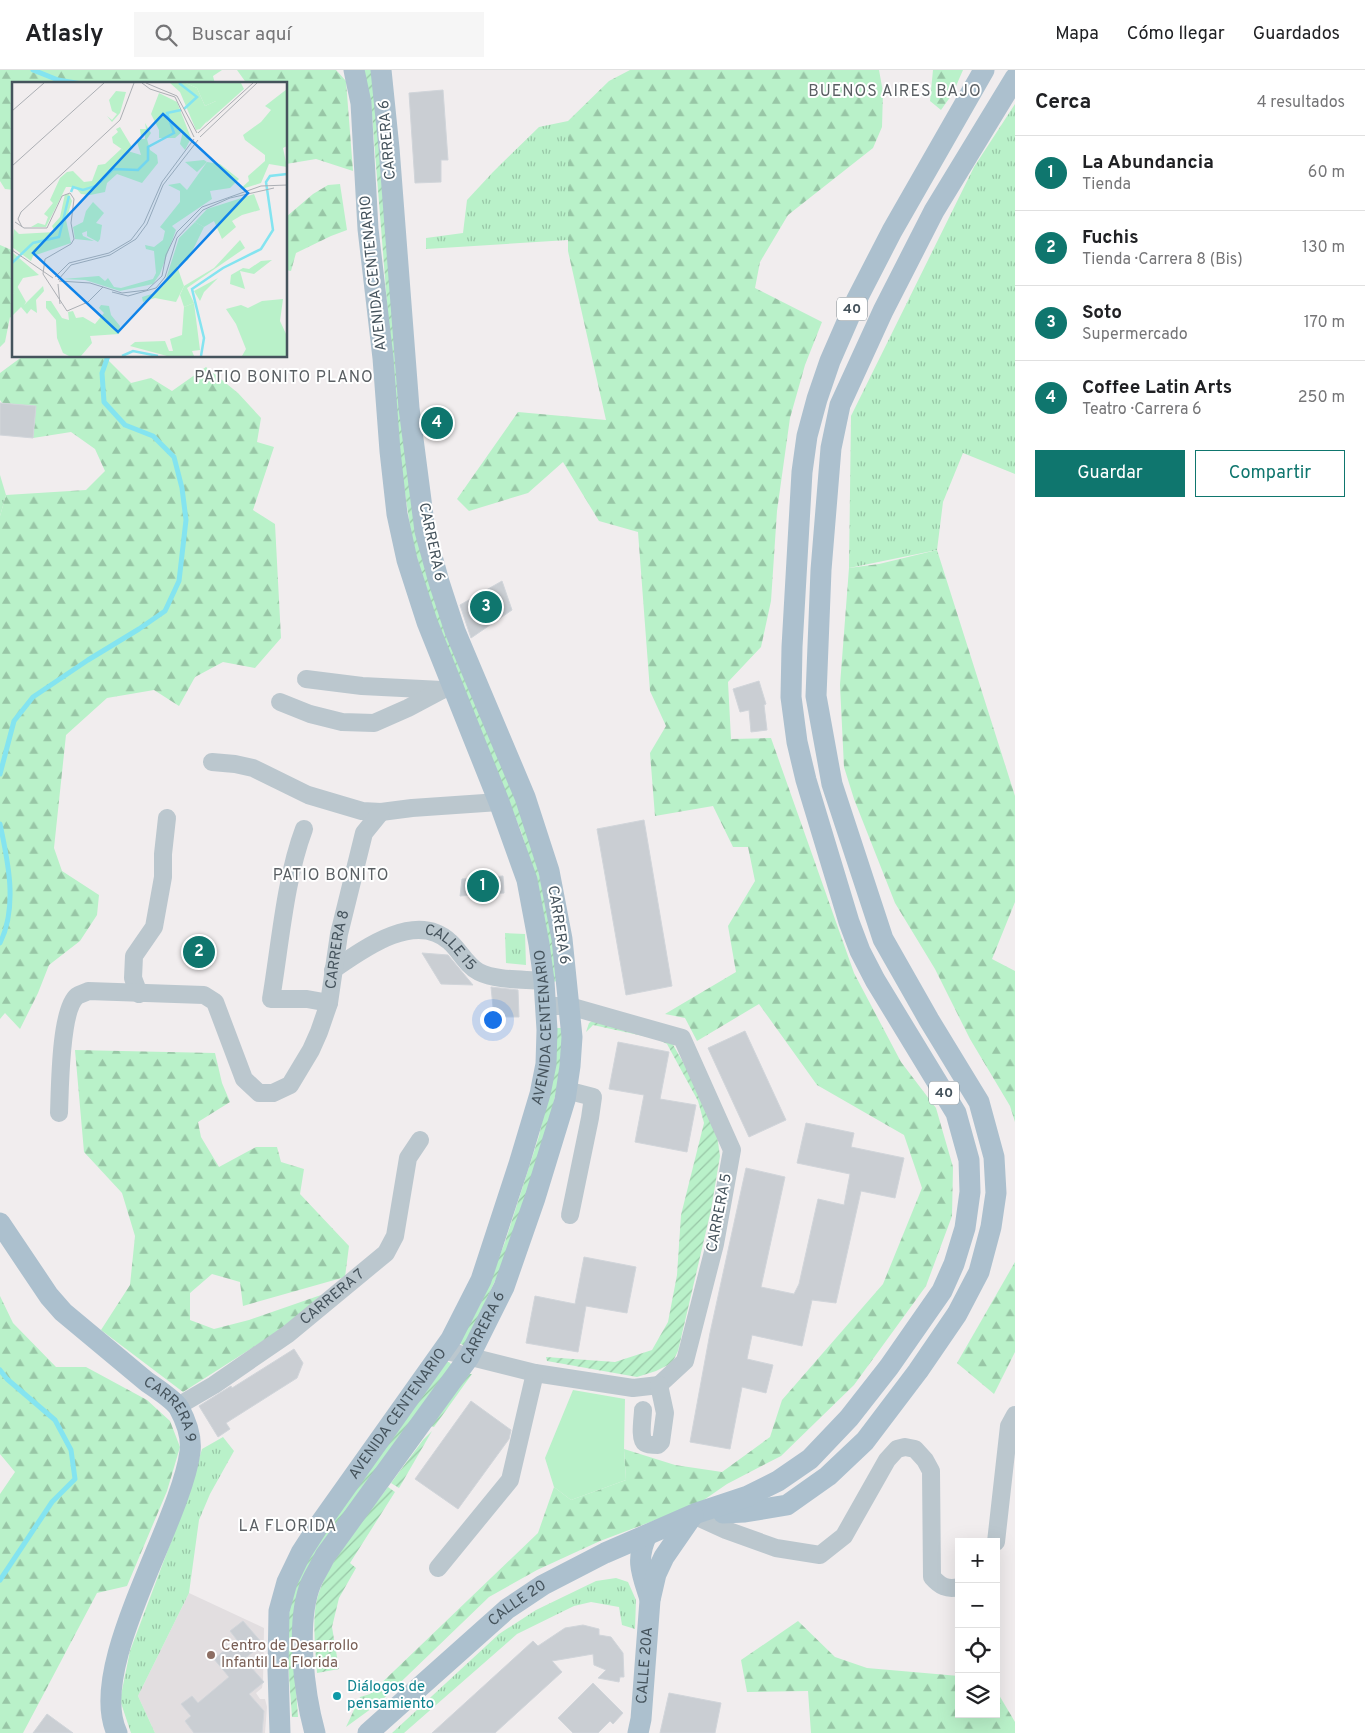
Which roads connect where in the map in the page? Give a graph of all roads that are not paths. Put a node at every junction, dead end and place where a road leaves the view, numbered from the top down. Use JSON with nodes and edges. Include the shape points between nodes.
{"nodes":[{"id":1,"x":354,"y":70,"type":"edge"},
{"id":2,"x":382,"y":70,"type":"edge"},
{"id":3,"x":984,"y":70,"type":"edge"},
{"id":4,"x":1015,"y":78,"type":"edge"},
{"id":5,"x":306,"y":679,"type":"dead end"},
{"id":6,"x":446,"y":689,"type":"junction"},
{"id":7,"x":280,"y":702,"type":"dead end"},
{"id":8,"x":212,"y":762,"type":"dead end"},
{"id":9,"x":499,"y":802,"type":"junction"},
{"id":10,"x":381,"y":812,"type":"junction"},
{"id":11,"x":167,"y":818,"type":"dead end"},
{"id":12,"x":304,"y":830,"type":"dead end"},
{"id":13,"x":333,"y":970,"type":"junction"},
{"id":14,"x":544,"y":981,"type":"junction"},
{"id":15,"x":139,"y":994,"type":"junction"},
{"id":16,"x":329,"y":1002,"type":"junction"},
{"id":17,"x":546,"y":1006,"type":"junction"},
{"id":18,"x":569,"y":1006,"type":"junction"},
{"id":19,"x":566,"y":1090,"type":"junction"},
{"id":20,"x":59,"y":1113,"type":"dead end"},
{"id":21,"x":420,"y":1140,"type":"dead end"},
{"id":22,"x":570,"y":1215,"type":"dead end"},
{"id":23,"x":0,"y":1223,"type":"edge"},
{"id":24,"x":444,"y":1350,"type":"junction"},
{"id":25,"x":469,"y":1357,"type":"junction"},
{"id":26,"x":535,"y":1373,"type":"junction"},
{"id":27,"x":659,"y":1385,"type":"junction"},
{"id":28,"x":178,"y":1406,"type":"junction"},
{"id":29,"x":643,"y":1410,"type":"dead end"},
{"id":30,"x":1015,"y":1415,"type":"edge"},
{"id":31,"x":693,"y":1515,"type":"junction"},
{"id":32,"x":647,"y":1535,"type":"junction"},
{"id":33,"x":996,"y":1538,"type":"edge"},
{"id":34,"x":438,"y":1568,"type":"dead end"},
{"id":35,"x":955,"y":1588,"type":"edge"},
{"id":36,"x":650,"y":1600,"type":"junction"},
{"id":37,"x":278,"y":1729,"type":"edge"},
{"id":38,"x":117,"y":1733,"type":"edge"},
{"id":39,"x":315,"y":1733,"type":"edge"},
{"id":40,"x":368,"y":1733,"type":"edge"},
{"id":41,"x":638,"y":1733,"type":"edge"}],
"edges":[{"from":1,"to":6,"type":"main road","name":"AVENIDA CENTENARIO","via":[[361,103],[368,229],[397,514],[407,560]]},
{"from":2,"to":18,"type":"main road","name":"CARRERA 6","via":[[409,408],[425,531],[455,631],[525,797],[549,871],[562,939]]},
{"from":3,"to":31,"type":"main road","number":"40","via":[[856,299],[817,399],[802,472],[792,647],[792,697],[797,742],[806,780],[860,951],[956,1113],[969,1160],[970,1192],[965,1228],[942,1291],[849,1418],[810,1459],[778,1481],[748,1496]]},
{"from":4,"to":31,"type":"main road","via":[[934,212],[883,311],[840,405],[831,448],[821,570],[816,696],[832,784],[882,938],[979,1102],[994,1157],[996,1193],[991,1227],[979,1272],[957,1314],[865,1441],[828,1476],[787,1505],[745,1512]]},
{"from":5,"to":6,"type":"street","via":[[362,686]]},
{"from":6,"to":7,"type":"street","via":[[374,723],[342,722]]},
{"from":6,"to":9,"type":"main road","name":"AVENIDA CENTENARIO"},
{"from":8,"to":10,"type":"street","via":[[253,768],[308,795]]},
{"from":9,"to":10,"type":"street"},
{"from":9,"to":14,"type":"main road","name":"AVENIDA CENTENARIO","via":[[527,880]]},
{"from":10,"to":13,"type":"street","name":"CARRERA 8","via":[[364,833],[338,934]]},
{"from":11,"to":15,"type":"street","via":[[163,877],[154,927],[134,956],[133,978]]},
{"from":12,"to":16,"type":"street","via":[[291,877],[271,999]]},
{"from":13,"to":14,"type":"street","name":"CALLE 15","via":[[390,936],[424,929],[450,942],[478,972],[494,977]]},
{"from":13,"to":16,"type":"street","name":"CARRERA 8"},
{"from":14,"to":17,"type":"main road","name":"AVENIDA CENTENARIO"},
{"from":15,"to":16,"type":"street","name":"CARRERA 8","via":[[204,995],[215,1002],[244,1079],[259,1092],[273,1093],[290,1085],[311,1050]]},
{"from":15,"to":20,"type":"street","via":[[88,991],[77,996],[67,1013],[60,1067]]},
{"from":17,"to":18,"type":"street"},
{"from":17,"to":24,"type":"main road","name":"AVENIDA CENTENARIO","via":[[546,1064],[538,1103],[481,1280]]},
{"from":18,"to":19,"type":"main road","name":"CARRERA 6","via":[[572,1037]]},
{"from":18,"to":27,"type":"street","name":"CARRERA 5","via":[[682,1038],[732,1150],[715,1244],[685,1361]]},
{"from":19,"to":22,"type":"street","via":[[593,1097]]},
{"from":19,"to":25,"type":"main road","name":"CARRERA 6","via":[[535,1198],[504,1287]]},
{"from":21,"to":28,"type":"street","name":"CARRERA 7","via":[[408,1158],[395,1236],[386,1252],[288,1334]]},
{"from":23,"to":28,"type":"main road","name":"CARRERA 9","via":[[63,1312]]},
{"from":24,"to":25,"type":"street"},
{"from":24,"to":37,"type":"main road","name":"AVENIDA CENTENARIO","via":[[320,1524],[287,1582],[279,1611]]},
{"from":25,"to":26,"type":"street"},
{"from":25,"to":39,"type":"main road","name":"CARRERA 6","via":[[325,1556],[311,1584],[304,1607],[302,1658]]},
{"from":26,"to":27,"type":"street","via":[[633,1388]]},
{"from":26,"to":34,"type":"street","via":[[510,1480]]},
{"from":27,"to":29,"type":"street","via":[[665,1413],[658,1445],[644,1442]]},
{"from":28,"to":38,"type":"main road","name":"CARRERA 9","via":[[189,1432],[191,1450],[170,1518],[116,1660],[111,1704]]},
{"from":30,"to":33,"type":"street","via":[[1009,1426]]},
{"from":31,"to":32,"type":"main road","name":"CALLE 20"},
{"from":31,"to":35,"type":"street","via":[[776,1548],[820,1555],[844,1536],[887,1460],[897,1449],[915,1449],[926,1460],[931,1472],[932,1577],[940,1586]]},
{"from":31,"to":36,"type":"main road","via":[[664,1557]]},
{"from":32,"to":36,"type":"main road","via":[[639,1561]]},
{"from":32,"to":40,"type":"main road","name":"CALLE 20","via":[[543,1585],[506,1609]]},
{"from":36,"to":41,"type":"main road","name":"CALLE 20A","via":[[642,1720]]}]}
